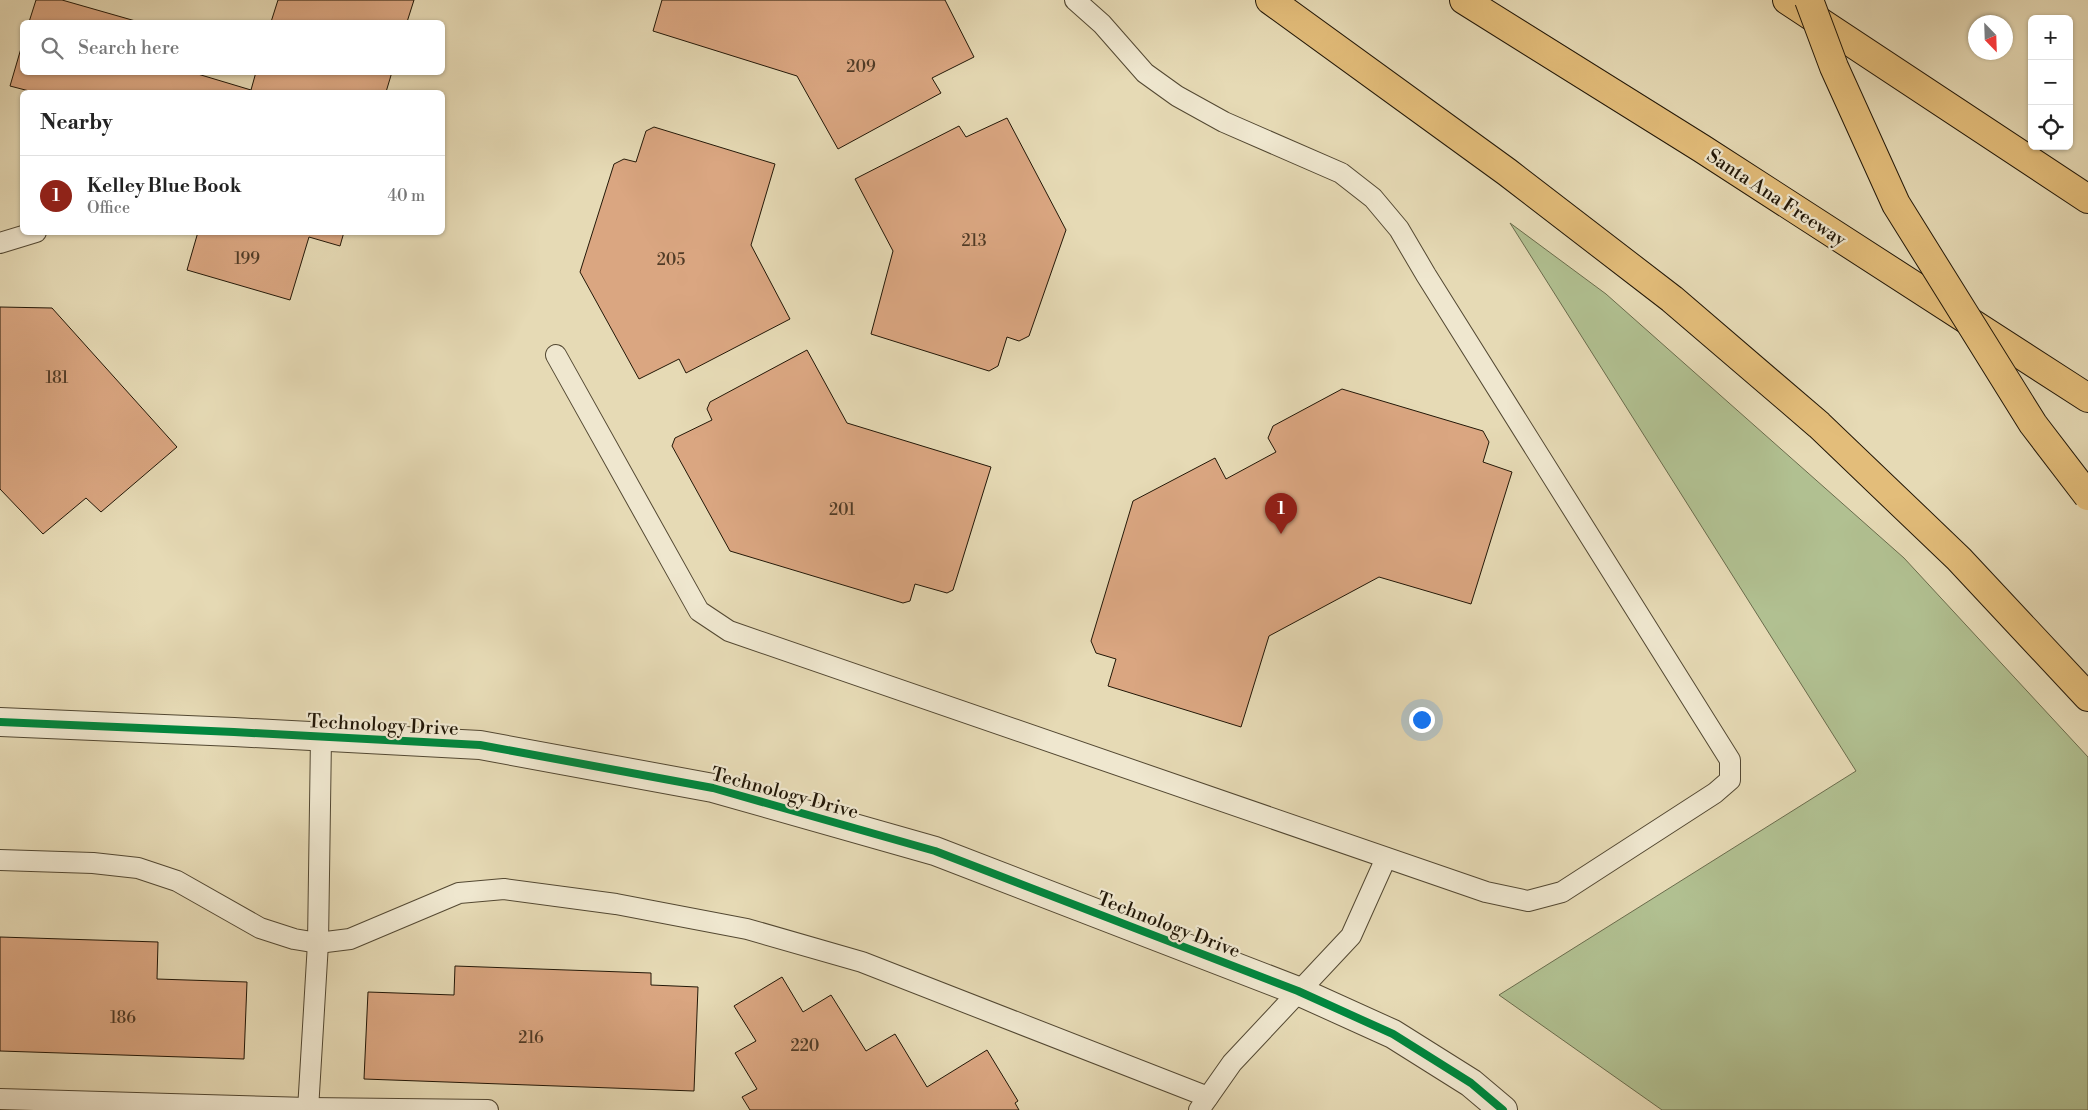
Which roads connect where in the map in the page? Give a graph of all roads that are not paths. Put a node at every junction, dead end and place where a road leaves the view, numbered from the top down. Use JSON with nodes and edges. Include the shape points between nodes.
{"nodes":[{"id":1,"x":1075,"y":0,"type":"edge"},
{"id":2,"x":1270,"y":0,"type":"edge"},
{"id":3,"x":1464,"y":0,"type":"edge"},
{"id":4,"x":1787,"y":0,"type":"edge"},
{"id":5,"x":1809,"y":0,"type":"edge"},
{"id":6,"x":2088,"y":199,"type":"edge"},
{"id":7,"x":27,"y":235,"type":"edge"},
{"id":8,"x":0,"y":244,"type":"edge"},
{"id":9,"x":556,"y":356,"type":"dead end"},
{"id":10,"x":2088,"y":398,"type":"edge"},
{"id":11,"x":2088,"y":496,"type":"edge"},
{"id":12,"x":2088,"y":697,"type":"edge"},
{"id":13,"x":0,"y":722,"type":"edge"},
{"id":14,"x":321,"y":737,"type":"junction"},
{"id":15,"x":1386,"y":858,"type":"junction"},
{"id":16,"x":0,"y":860,"type":"edge"},
{"id":17,"x":318,"y":943,"type":"junction"},
{"id":18,"x":1298,"y":991,"type":"junction"},
{"id":19,"x":0,"y":1099,"type":"edge"},
{"id":20,"x":1203,"y":1104,"type":"edge"},
{"id":21,"x":308,"y":1109,"type":"edge"},
{"id":22,"x":488,"y":1110,"type":"edge"},
{"id":23,"x":1503,"y":1110,"type":"edge"}],
"edges":[{"from":1,"to":15,"type":"lane","via":[[1102,24],[1145,73],[1177,96],[1224,122],[1341,173],[1373,198],[1399,229],[1730,760],[1730,780],[1715,793],[1562,892],[1528,901],[1486,892]]},
{"from":2,"to":12,"type":"highway","via":[[1508,172],[1679,305],[1819,425],[1875,478],[1959,559]]},
{"from":3,"to":10,"type":"highway","name":"Santa Ana Freeway","via":[[1701,148]]},
{"from":4,"to":6,"type":"highway"},
{"from":5,"to":11,"type":"highway","bridge":true,"via":[[1834,67],[1896,204],[2033,424]]},
{"from":7,"to":8,"type":"lane"},
{"from":9,"to":15,"type":"lane","via":[[700,611],[729,630]]},
{"from":13,"to":14,"type":"street","name":"Technology Drive"},
{"from":14,"to":17,"type":"lane"},
{"from":14,"to":18,"type":"street","name":"Technology Drive","via":[[480,746],[713,788],[935,851]]},
{"from":15,"to":18,"type":"lane","via":[[1351,936]]},
{"from":16,"to":17,"type":"lane","via":[[138,868],[177,880],[260,928]]},
{"from":17,"to":20,"type":"lane","via":[[350,938],[458,893],[504,890],[616,904],[747,929],[862,962]]},
{"from":17,"to":21,"type":"lane"},
{"from":18,"to":20,"type":"lane","via":[[1232,1063]]},
{"from":18,"to":23,"type":"street","name":"Technology Drive","via":[[1393,1034],[1471,1083]]},
{"from":19,"to":21,"type":"lane"},
{"from":21,"to":22,"type":"lane"}]}
